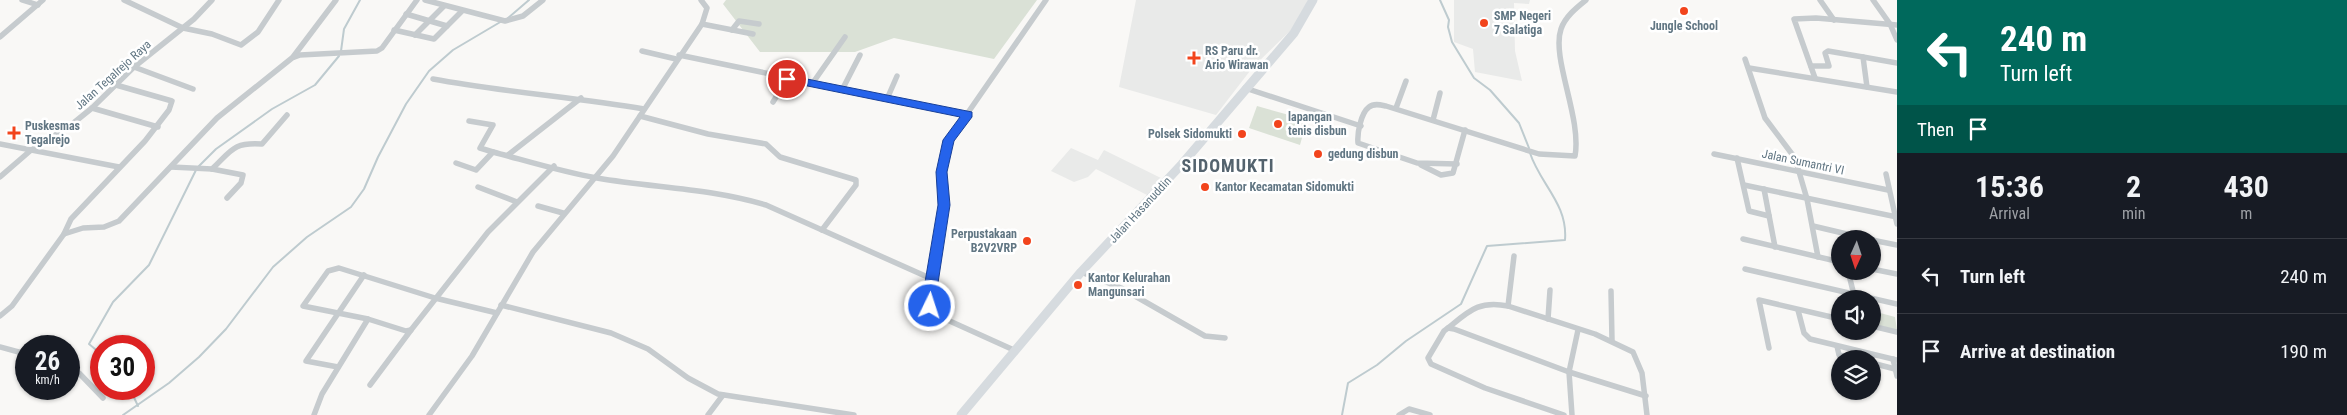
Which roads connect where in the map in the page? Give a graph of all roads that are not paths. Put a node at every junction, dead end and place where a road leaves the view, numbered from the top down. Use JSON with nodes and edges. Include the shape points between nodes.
{"nodes":[{"id":1,"x":22,"y":0,"type":"edge"},
{"id":2,"x":44,"y":0,"type":"edge"},
{"id":3,"x":124,"y":0,"type":"edge"},
{"id":4,"x":212,"y":0,"type":"edge"},
{"id":5,"x":279,"y":0,"type":"edge"},
{"id":6,"x":336,"y":0,"type":"edge"},
{"id":7,"x":417,"y":0,"type":"edge"},
{"id":8,"x":425,"y":0,"type":"edge"},
{"id":9,"x":543,"y":0,"type":"edge"},
{"id":10,"x":701,"y":0,"type":"edge"},
{"id":11,"x":1046,"y":0,"type":"edge"},
{"id":12,"x":1586,"y":0,"type":"edge"},
{"id":13,"x":1820,"y":0,"type":"edge"},
{"id":14,"x":1873,"y":0,"type":"edge"},
{"id":15,"x":1313,"y":1,"type":"edge"},
{"id":16,"x":38,"y":4,"type":"junction"},
{"id":17,"x":444,"y":6,"type":"junction"},
{"id":18,"x":462,"y":11,"type":"junction"},
{"id":19,"x":406,"y":14,"type":"junction"},
{"id":20,"x":1834,"y":20,"type":"junction"},
{"id":21,"x":429,"y":21,"type":"junction"},
{"id":22,"x":702,"y":24,"type":"junction"},
{"id":23,"x":759,"y":24,"type":"dead end"},
{"id":24,"x":1890,"y":24,"type":"junction"},
{"id":25,"x":1897,"y":25,"type":"edge"},
{"id":26,"x":447,"y":26,"type":"junction"},
{"id":27,"x":183,"y":28,"type":"junction"},
{"id":28,"x":394,"y":30,"type":"junction"},
{"id":29,"x":732,"y":30,"type":"junction"},
{"id":30,"x":753,"y":34,"type":"dead end"},
{"id":31,"x":1,"y":35,"type":"edge"},
{"id":32,"x":415,"y":35,"type":"junction"},
{"id":33,"x":846,"y":37,"type":"dead end"},
{"id":34,"x":1897,"y":40,"type":"edge"},
{"id":35,"x":642,"y":52,"type":"dead end"},
{"id":36,"x":860,"y":55,"type":"dead end"},
{"id":37,"x":678,"y":57,"type":"junction"},
{"id":38,"x":1863,"y":57,"type":"junction"},
{"id":39,"x":292,"y":58,"type":"junction"},
{"id":40,"x":1746,"y":59,"type":"dead end"},
{"id":41,"x":1897,"y":63,"type":"edge"},
{"id":42,"x":1811,"y":66,"type":"junction"},
{"id":43,"x":134,"y":68,"type":"junction"},
{"id":44,"x":1748,"y":68,"type":"junction"},
{"id":45,"x":897,"y":76,"type":"dead end"},
{"id":46,"x":433,"y":78,"type":"dead end"},
{"id":47,"x":1815,"y":78,"type":"junction"},
{"id":48,"x":787,"y":79,"type":"junction"},
{"id":49,"x":1406,"y":81,"type":"dead end"},
{"id":50,"x":812,"y":84,"type":"junction"},
{"id":51,"x":116,"y":85,"type":"junction"},
{"id":52,"x":1867,"y":87,"type":"junction"},
{"id":53,"x":1245,"y":88,"type":"junction"},
{"id":54,"x":193,"y":89,"type":"dead end"},
{"id":55,"x":842,"y":90,"type":"junction"},
{"id":56,"x":1897,"y":92,"type":"edge"},
{"id":57,"x":1440,"y":93,"type":"dead end"},
{"id":58,"x":581,"y":98,"type":"junction"},
{"id":59,"x":887,"y":99,"type":"junction"},
{"id":60,"x":773,"y":102,"type":"dead end"},
{"id":61,"x":92,"y":108,"type":"junction"},
{"id":62,"x":1396,"y":108,"type":"junction"},
{"id":63,"x":644,"y":109,"type":"junction"},
{"id":64,"x":287,"y":115,"type":"dead end"},
{"id":65,"x":968,"y":115,"type":"junction"},
{"id":66,"x":640,"y":116,"type":"junction"},
{"id":67,"x":1433,"y":120,"type":"junction"},
{"id":68,"x":469,"y":121,"type":"dead end"},
{"id":69,"x":1361,"y":126,"type":"junction"},
{"id":70,"x":158,"y":127,"type":"junction"},
{"id":71,"x":1465,"y":130,"type":"junction"},
{"id":72,"x":0,"y":144,"type":"edge"},
{"id":73,"x":30,"y":151,"type":"junction"},
{"id":74,"x":493,"y":152,"type":"junction"},
{"id":75,"x":1714,"y":154,"type":"dead end"},
{"id":76,"x":508,"y":155,"type":"junction"},
{"id":77,"x":1737,"y":158,"type":"junction"},
{"id":78,"x":456,"y":163,"type":"dead end"},
{"id":79,"x":1418,"y":163,"type":"junction"},
{"id":80,"x":1457,"y":164,"type":"junction"},
{"id":81,"x":554,"y":166,"type":"junction"},
{"id":82,"x":119,"y":167,"type":"junction"},
{"id":83,"x":171,"y":167,"type":"junction"},
{"id":84,"x":212,"y":169,"type":"junction"},
{"id":85,"x":1799,"y":172,"type":"junction"},
{"id":86,"x":1886,"y":174,"type":"dead end"},
{"id":87,"x":0,"y":178,"type":"edge"},
{"id":88,"x":596,"y":178,"type":"junction"},
{"id":89,"x":1744,"y":185,"type":"junction"},
{"id":90,"x":478,"y":187,"type":"dead end"},
{"id":91,"x":1764,"y":189,"type":"junction"},
{"id":92,"x":1888,"y":190,"type":"junction"},
{"id":93,"x":227,"y":198,"type":"dead end"},
{"id":94,"x":1807,"y":199,"type":"junction"},
{"id":95,"x":517,"y":202,"type":"junction"},
{"id":96,"x":538,"y":206,"type":"dead end"},
{"id":97,"x":563,"y":213,"type":"junction"},
{"id":98,"x":1769,"y":216,"type":"junction"},
{"id":99,"x":1896,"y":217,"type":"edge"},
{"id":100,"x":1897,"y":224,"type":"edge"},
{"id":101,"x":1813,"y":226,"type":"junction"},
{"id":102,"x":822,"y":230,"type":"junction"},
{"id":103,"x":1831,"y":230,"type":"edge"},
{"id":104,"x":64,"y":234,"type":"junction"},
{"id":105,"x":1743,"y":239,"type":"dead end"},
{"id":106,"x":1881,"y":242,"type":"edge"},
{"id":107,"x":1897,"y":245,"type":"edge"},
{"id":108,"x":1775,"y":246,"type":"junction"},
{"id":109,"x":1514,"y":256,"type":"dead end"},
{"id":110,"x":1818,"y":257,"type":"junction"},
{"id":111,"x":1831,"y":260,"type":"edge"},
{"id":112,"x":1745,"y":269,"type":"dead end"},
{"id":113,"x":1083,"y":270,"type":"junction"},
{"id":114,"x":1881,"y":271,"type":"edge"},
{"id":115,"x":1897,"y":274,"type":"edge"},
{"id":116,"x":364,"y":275,"type":"junction"},
{"id":117,"x":932,"y":279,"type":"junction"},
{"id":118,"x":1550,"y":290,"type":"dead end"},
{"id":119,"x":1831,"y":290,"type":"edge"},
{"id":120,"x":1611,"y":291,"type":"dead end"},
{"id":121,"x":435,"y":298,"type":"junction"},
{"id":122,"x":1881,"y":301,"type":"edge"},
{"id":123,"x":1897,"y":304,"type":"edge"},
{"id":124,"x":501,"y":305,"type":"junction"},
{"id":125,"x":1508,"y":306,"type":"junction"},
{"id":126,"x":1798,"y":310,"type":"junction"},
{"id":127,"x":339,"y":312,"type":"junction"},
{"id":128,"x":497,"y":313,"type":"junction"},
{"id":129,"x":0,"y":316,"type":"edge"},
{"id":130,"x":1831,"y":317,"type":"edge"},
{"id":131,"x":368,"y":319,"type":"junction"},
{"id":132,"x":1548,"y":319,"type":"junction"},
{"id":133,"x":1448,"y":328,"type":"junction"},
{"id":134,"x":1881,"y":328,"type":"edge"},
{"id":135,"x":411,"y":330,"type":"junction"},
{"id":136,"x":1578,"y":330,"type":"junction"},
{"id":137,"x":1897,"y":332,"type":"edge"},
{"id":138,"x":1224,"y":338,"type":"dead end"},
{"id":139,"x":1612,"y":340,"type":"junction"},
{"id":140,"x":1837,"y":346,"type":"junction"},
{"id":141,"x":0,"y":347,"type":"edge"},
{"id":142,"x":1769,"y":348,"type":"dead end"},
{"id":143,"x":1838,"y":350,"type":"edge"},
{"id":144,"x":15,"y":351,"type":"edge"},
{"id":145,"x":1016,"y":351,"type":"junction"},
{"id":146,"x":1895,"y":360,"type":"edge"},
{"id":147,"x":1881,"y":365,"type":"edge"},
{"id":148,"x":338,"y":367,"type":"junction"},
{"id":149,"x":1895,"y":369,"type":"junction"},
{"id":150,"x":1569,"y":372,"type":"junction"},
{"id":151,"x":80,"y":374,"type":"edge"},
{"id":152,"x":1897,"y":376,"type":"edge"},
{"id":153,"x":90,"y":384,"type":"edge"},
{"id":154,"x":370,"y":385,"type":"dead end"},
{"id":155,"x":723,"y":395,"type":"junction"},
{"id":156,"x":1646,"y":396,"type":"junction"},
{"id":157,"x":314,"y":415,"type":"edge"},
{"id":158,"x":430,"y":415,"type":"edge"},
{"id":159,"x":708,"y":415,"type":"edge"},
{"id":160,"x":854,"y":415,"type":"edge"},
{"id":161,"x":961,"y":415,"type":"edge"},
{"id":162,"x":1399,"y":415,"type":"edge"},
{"id":163,"x":1430,"y":415,"type":"edge"},
{"id":164,"x":1564,"y":415,"type":"edge"},
{"id":165,"x":1572,"y":415,"type":"edge"},
{"id":166,"x":1647,"y":415,"type":"edge"}],
"edges":[{"from":1,"to":16,"type":"street"},
{"from":2,"to":16,"type":"street"},
{"from":3,"to":27,"type":"street"},
{"from":4,"to":27,"type":"street","name":"Jalan Tegalrejo Raya"},
{"from":5,"to":27,"type":"street","via":[[267,21],[244,44],[233,44],[212,34]]},
{"from":6,"to":39,"type":"street"},
{"from":7,"to":19,"type":"street"},
{"from":8,"to":17,"type":"street"},
{"from":9,"to":18,"type":"street","via":[[527,15],[509,22],[498,22]]},
{"from":10,"to":22,"type":"street","via":[[707,8]]},
{"from":11,"to":65,"type":"street"},
{"from":12,"to":71,"type":"street","via":[[1562,24],[1558,44],[1578,150],[1575,156],[1539,154]]},
{"from":13,"to":20,"type":"street"},
{"from":14,"to":24,"type":"street"},
{"from":15,"to":53,"type":"main road","name":"Jalan Hasanuddin","via":[[1294,33]]},
{"from":16,"to":31,"type":"street"},
{"from":17,"to":18,"type":"street"},
{"from":17,"to":21,"type":"street"},
{"from":18,"to":26,"type":"street"},
{"from":19,"to":21,"type":"street"},
{"from":19,"to":28,"type":"street"},
{"from":20,"to":24,"type":"street"},
{"from":20,"to":42,"type":"street","via":[[1794,20]]},
{"from":21,"to":26,"type":"street"},
{"from":21,"to":32,"type":"street"},
{"from":22,"to":29,"type":"street"},
{"from":22,"to":37,"type":"street"},
{"from":23,"to":29,"type":"street","via":[[739,21]]},
{"from":24,"to":25,"type":"street"},
{"from":24,"to":34,"type":"street"},
{"from":26,"to":32,"type":"street","via":[[434,40]]},
{"from":27,"to":43,"type":"street","name":"Jalan Tegalrejo Raya"},
{"from":28,"to":32,"type":"street"},
{"from":28,"to":39,"type":"street","via":[[377,51]]},
{"from":29,"to":30,"type":"street"},
{"from":33,"to":50,"type":"street"},
{"from":35,"to":37,"type":"street"},
{"from":36,"to":55,"type":"street"},
{"from":37,"to":48,"type":"street"},
{"from":37,"to":63,"type":"street"},
{"from":38,"to":41,"type":"street"},
{"from":38,"to":42,"type":"street","via":[[1828,51],[1825,53],[1829,66]]},
{"from":38,"to":52,"type":"street"},
{"from":39,"to":83,"type":"street","via":[[217,118]]},
{"from":40,"to":44,"type":"street"},
{"from":42,"to":47,"type":"street"},
{"from":43,"to":51,"type":"street","name":"Jalan Tegalrejo Raya"},
{"from":43,"to":54,"type":"street"},
{"from":44,"to":47,"type":"street"},
{"from":44,"to":85,"type":"street","via":[[1765,118],[1795,158]]},
{"from":45,"to":59,"type":"street"},
{"from":46,"to":58,"type":"street","via":[[477,87]]},
{"from":47,"to":52,"type":"street"},
{"from":48,"to":50,"type":"street"},
{"from":48,"to":60,"type":"street"},
{"from":49,"to":62,"type":"street"},
{"from":50,"to":55,"type":"street"},
{"from":51,"to":61,"type":"street","name":"Jalan Tegalrejo Raya"},
{"from":51,"to":70,"type":"street","via":[[172,101],[173,106]]},
{"from":52,"to":56,"type":"street"},
{"from":53,"to":69,"type":"street"},
{"from":53,"to":113,"type":"main road","name":"Jalan Hasanuddin","via":[[1182,164]]},
{"from":55,"to":59,"type":"street"},
{"from":57,"to":67,"type":"street"},
{"from":58,"to":63,"type":"street"},
{"from":58,"to":76,"type":"street"},
{"from":59,"to":65,"type":"street"},
{"from":61,"to":70,"type":"street"},
{"from":61,"to":73,"type":"street","name":"Jalan Tegalrejo Raya"},
{"from":62,"to":67,"type":"street"},
{"from":62,"to":69,"type":"street","via":[[1370,106]]},
{"from":63,"to":66,"type":"street"},
{"from":64,"to":84,"type":"street","via":[[262,144],[243,143]]},
{"from":65,"to":117,"type":"street","via":[[949,140],[942,172],[944,205]]},
{"from":66,"to":88,"type":"street"},
{"from":66,"to":102,"type":"street","via":[[708,134],[766,144],[780,157],[856,180],[856,185]]},
{"from":67,"to":71,"type":"street"},
{"from":68,"to":74,"type":"street","via":[[492,125],[480,148]]},
{"from":69,"to":79,"type":"street","via":[[1358,143]]},
{"from":70,"to":82,"type":"street"},
{"from":71,"to":80,"type":"street"},
{"from":72,"to":73,"type":"street"},
{"from":73,"to":82,"type":"street"},
{"from":73,"to":87,"type":"street","name":"Jalan Tegalrejo Raya"},
{"from":74,"to":76,"type":"street"},
{"from":74,"to":78,"type":"street","via":[[476,170]]},
{"from":75,"to":77,"type":"street","name":"Jalan Sumantri VI"},
{"from":76,"to":81,"type":"street"},
{"from":77,"to":85,"type":"street","name":"Jalan Sumantri VI"},
{"from":77,"to":89,"type":"street"},
{"from":79,"to":80,"type":"street"},
{"from":79,"to":80,"type":"street","via":[[1445,176],[1453,173]]},
{"from":81,"to":88,"type":"street"},
{"from":81,"to":95,"type":"street"},
{"from":82,"to":104,"type":"street","via":[[71,219]]},
{"from":83,"to":84,"type":"street"},
{"from":83,"to":104,"type":"street","via":[[119,220],[104,227],[83,228]]},
{"from":84,"to":93,"type":"street","via":[[243,175],[241,183]]},
{"from":85,"to":92,"type":"street","name":"Jalan Sumantri VI"},
{"from":85,"to":94,"type":"street"},
{"from":86,"to":92,"type":"street"},
{"from":88,"to":97,"type":"street"},
{"from":88,"to":102,"type":"street","via":[[734,196],[766,205]]},
{"from":89,"to":91,"type":"street"},
{"from":89,"to":98,"type":"street","via":[[1750,211]]},
{"from":90,"to":95,"type":"street"},
{"from":91,"to":94,"type":"street"},
{"from":91,"to":98,"type":"street"},
{"from":92,"to":99,"type":"street"},
{"from":94,"to":99,"type":"street"},
{"from":94,"to":101,"type":"street"},
{"from":95,"to":121,"type":"street"},
{"from":96,"to":97,"type":"street"},
{"from":97,"to":124,"type":"street","via":[[547,231]]},
{"from":98,"to":108,"type":"street"},
{"from":99,"to":100,"type":"street"},
{"from":101,"to":103,"type":"street"},
{"from":101,"to":110,"type":"street"},
{"from":102,"to":117,"type":"street"},
{"from":104,"to":129,"type":"street","via":[[12,306]]},
{"from":105,"to":108,"type":"street"},
{"from":106,"to":107,"type":"street"},
{"from":108,"to":110,"type":"street"},
{"from":109,"to":125,"type":"street"},
{"from":110,"to":111,"type":"street"},
{"from":112,"to":119,"type":"street"},
{"from":113,"to":138,"type":"street","via":[[1205,336]]},
{"from":113,"to":145,"type":"main road","name":"Jalan Hasanuddin"},
{"from":114,"to":115,"type":"street"},
{"from":116,"to":121,"type":"street"},
{"from":116,"to":127,"type":"street"},
{"from":116,"to":127,"type":"street","via":[[339,268],[328,271],[303,306]]},
{"from":117,"to":145,"type":"street","via":[[928,300],[937,313]]},
{"from":118,"to":132,"type":"street"},
{"from":120,"to":139,"type":"street"},
{"from":121,"to":128,"type":"street"},
{"from":121,"to":135,"type":"street"},
{"from":122,"to":123,"type":"street"},
{"from":124,"to":128,"type":"street"},
{"from":124,"to":155,"type":"street","via":[[611,333],[648,349],[688,378]]},
{"from":125,"to":132,"type":"street"},
{"from":125,"to":133,"type":"street","via":[[1494,302],[1480,304]]},
{"from":126,"to":130,"type":"street"},
{"from":126,"to":140,"type":"street","via":[[1804,333],[1810,339]]},
{"from":126,"to":142,"type":"street","via":[[1759,300]]},
{"from":127,"to":131,"type":"street"},
{"from":127,"to":148,"type":"street","via":[[306,361]]},
{"from":128,"to":158,"type":"street","via":[[470,362]]},
{"from":131,"to":135,"type":"street"},
{"from":131,"to":148,"type":"street"},
{"from":132,"to":136,"type":"street"},
{"from":133,"to":150,"type":"street"},
{"from":133,"to":164,"type":"street","via":[[1428,362],[1484,388]]},
{"from":134,"to":137,"type":"street"},
{"from":135,"to":154,"type":"street"},
{"from":136,"to":139,"type":"street"},
{"from":136,"to":150,"type":"street"},
{"from":139,"to":156,"type":"street","via":[[1630,348],[1635,354]]},
{"from":140,"to":143,"type":"street"},
{"from":140,"to":146,"type":"street"},
{"from":141,"to":144,"type":"street"},
{"from":145,"to":161,"type":"main road","name":"Jalan Hasanuddin"},
{"from":146,"to":149,"type":"street"},
{"from":147,"to":149,"type":"street"},
{"from":148,"to":157,"type":"street"},
{"from":149,"to":152,"type":"street"},
{"from":150,"to":156,"type":"street"},
{"from":150,"to":165,"type":"street"},
{"from":151,"to":153,"type":"street"},
{"from":155,"to":159,"type":"street"},
{"from":155,"to":160,"type":"street"},
{"from":156,"to":166,"type":"street"},
{"from":162,"to":163,"type":"street","via":[[1406,409]]}]}
